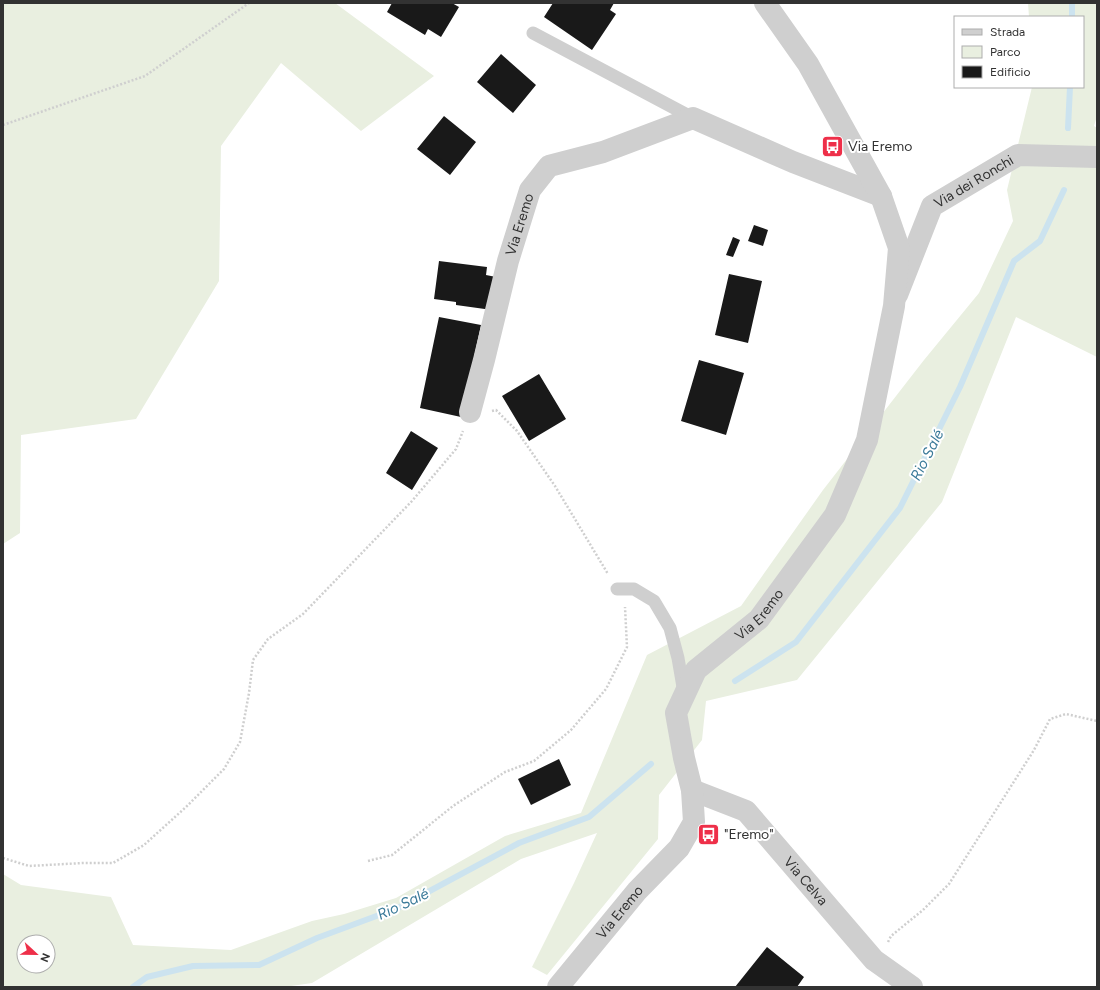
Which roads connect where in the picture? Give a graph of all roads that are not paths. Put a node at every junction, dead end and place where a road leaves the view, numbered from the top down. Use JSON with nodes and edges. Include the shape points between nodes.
{"nodes":[{"id":1,"x":765,"y":3,"type":"edge"},
{"id":2,"x":533,"y":33,"type":"dead end"},
{"id":3,"x":693,"y":118,"type":"junction"},
{"id":4,"x":1097,"y":157,"type":"edge"},
{"id":5,"x":881,"y":196,"type":"junction"},
{"id":6,"x":894,"y":306,"type":"junction"},
{"id":7,"x":470,"y":412,"type":"road end"},
{"id":8,"x":617,"y":589,"type":"road end"},
{"id":9,"x":684,"y":695,"type":"junction"},
{"id":10,"x":692,"y":790,"type":"junction"},
{"id":11,"x":558,"y":987,"type":"edge"},
{"id":12,"x":912,"y":987,"type":"edge"}],
"edges":[{"from":1,"to":5,"type":"street","name":"Via Eremo","via":[[808,64]]},
{"from":2,"to":3,"type":"lane"},
{"from":3,"to":5,"type":"street","via":[[793,162]]},
{"from":3,"to":7,"type":"street","name":"Via Eremo","via":[[603,152],[550,166],[530,190],[508,261]]},
{"from":4,"to":6,"type":"street","name":"Via dei Ronchi","via":[[1018,155],[932,206]]},
{"from":5,"to":6,"type":"street","name":"Via Eremo","via":[[899,248]]},
{"from":6,"to":9,"type":"street","name":"Via Eremo","via":[[867,440],[835,515],[759,619],[696,670]]},
{"from":8,"to":9,"type":"lane","via":[[634,589],[654,601],[670,628]]},
{"from":9,"to":10,"type":"street","name":"Via Eremo","via":[[676,713]]},
{"from":10,"to":11,"type":"street","name":"Via Eremo","via":[[694,822],[679,848],[637,891]]},
{"from":10,"to":12,"type":"street","name":"Via Celva","via":[[746,812],[874,960]]}]}
